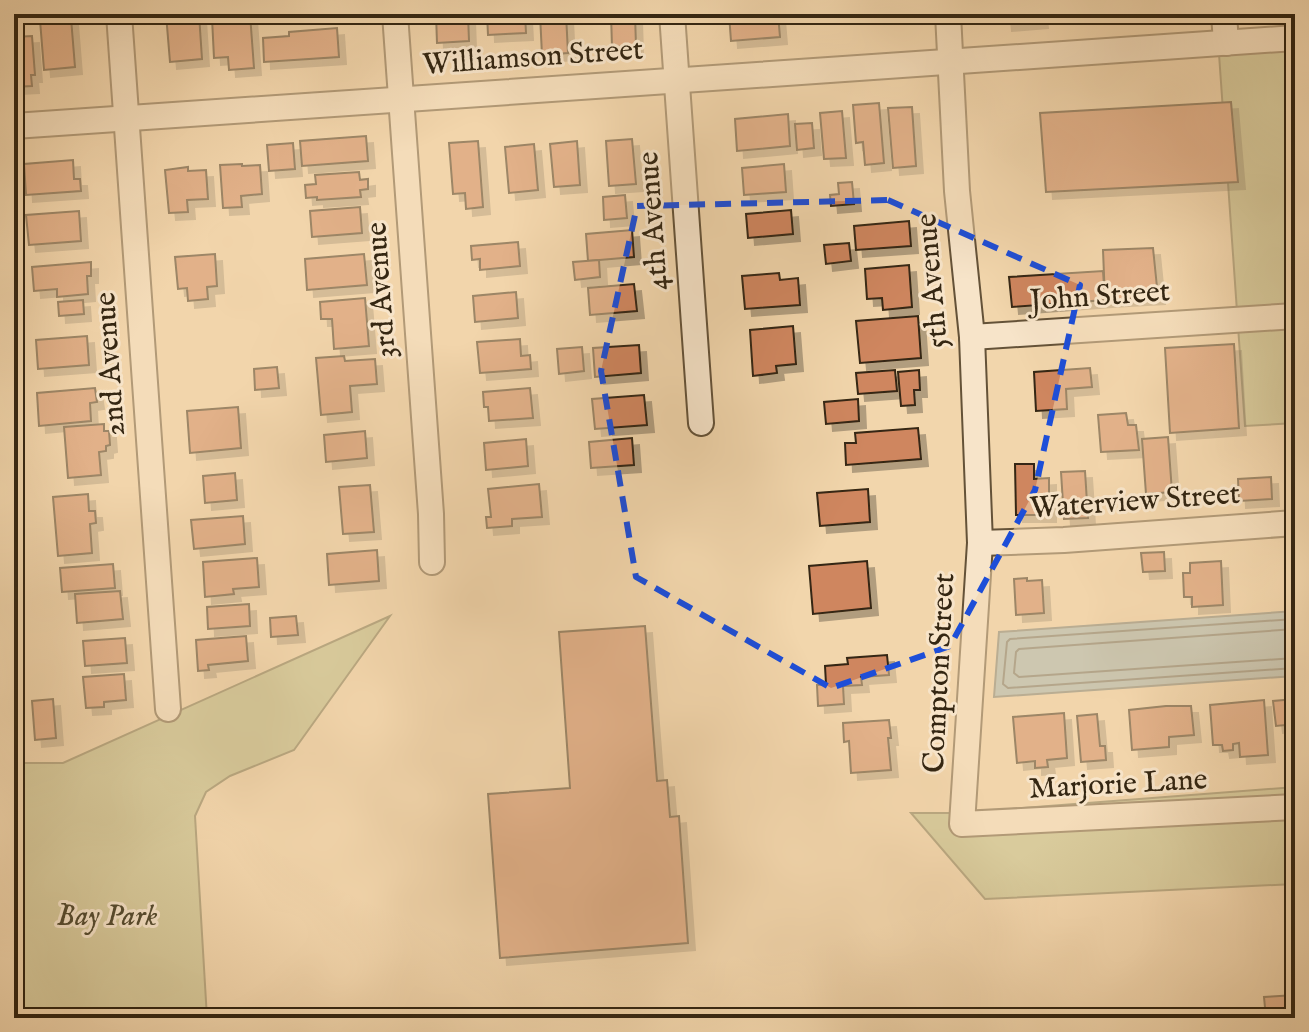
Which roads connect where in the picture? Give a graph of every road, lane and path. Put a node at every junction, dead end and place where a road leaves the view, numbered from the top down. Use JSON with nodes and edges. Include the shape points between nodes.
{"nodes":[{"id":1,"x":119,"y":14,"type":"edge"},
{"id":2,"x":395,"y":14,"type":"edge"},
{"id":3,"x":672,"y":14,"type":"edge"},
{"id":4,"x":948,"y":14,"type":"edge"},
{"id":5,"x":1224,"y":14,"type":"edge"},
{"id":6,"x":1295,"y":38,"type":"edge"},
{"id":7,"x":1226,"y":43,"type":"junction"},
{"id":8,"x":951,"y":61,"type":"junction"},
{"id":9,"x":676,"y":81,"type":"junction"},
{"id":10,"x":401,"y":99,"type":"junction"},
{"id":11,"x":126,"y":118,"type":"junction"},
{"id":12,"x":14,"y":126,"type":"edge"},
{"id":13,"x":1295,"y":316,"type":"edge"},
{"id":14,"x":972,"y":337,"type":"junction"},
{"id":15,"x":701,"y":423,"type":"dead end"},
{"id":16,"x":1295,"y":523,"type":"edge"},
{"id":17,"x":980,"y":543,"type":"junction"},
{"id":18,"x":432,"y":562,"type":"dead end"},
{"id":19,"x":168,"y":709,"type":"dead end"},
{"id":20,"x":964,"y":807,"type":"joint"},
{"id":21,"x":1295,"y":807,"type":"edge"}],
"edges":[{"from":1,"to":11,"type":"street","name":"2nd Avenue"},
{"from":2,"to":10,"type":"street","name":"3rd Avenue"},
{"from":3,"to":9,"type":"street","name":"4th Avenue"},
{"from":4,"to":8,"type":"street","name":"5th Avenue"},
{"from":5,"to":7,"type":"street"},
{"from":6,"to":7,"type":"street","name":"Williamson Street"},
{"from":7,"to":8,"type":"street","name":"Williamson Street"},
{"from":8,"to":9,"type":"street","name":"Williamson Street"},
{"from":8,"to":14,"type":"street","name":"5th Avenue"},
{"from":9,"to":10,"type":"street","name":"Williamson Street"},
{"from":9,"to":15,"type":"street","name":"4th Avenue"},
{"from":10,"to":11,"type":"street","name":"Williamson Street"},
{"from":10,"to":18,"type":"street","name":"3rd Avenue"},
{"from":11,"to":12,"type":"street","name":"Williamson Street"},
{"from":11,"to":19,"type":"street","name":"2nd Avenue"},
{"from":13,"to":14,"type":"street","name":"John Street"},
{"from":14,"to":17,"type":"street","name":"5th Avenue"},
{"from":16,"to":17,"type":"street","name":"Waterview Street"},
{"from":17,"to":20,"type":"street","name":"Compton Street"},
{"from":20,"to":21,"type":"street","name":"Marjorie Lane","via":[[962,824]]}]}
